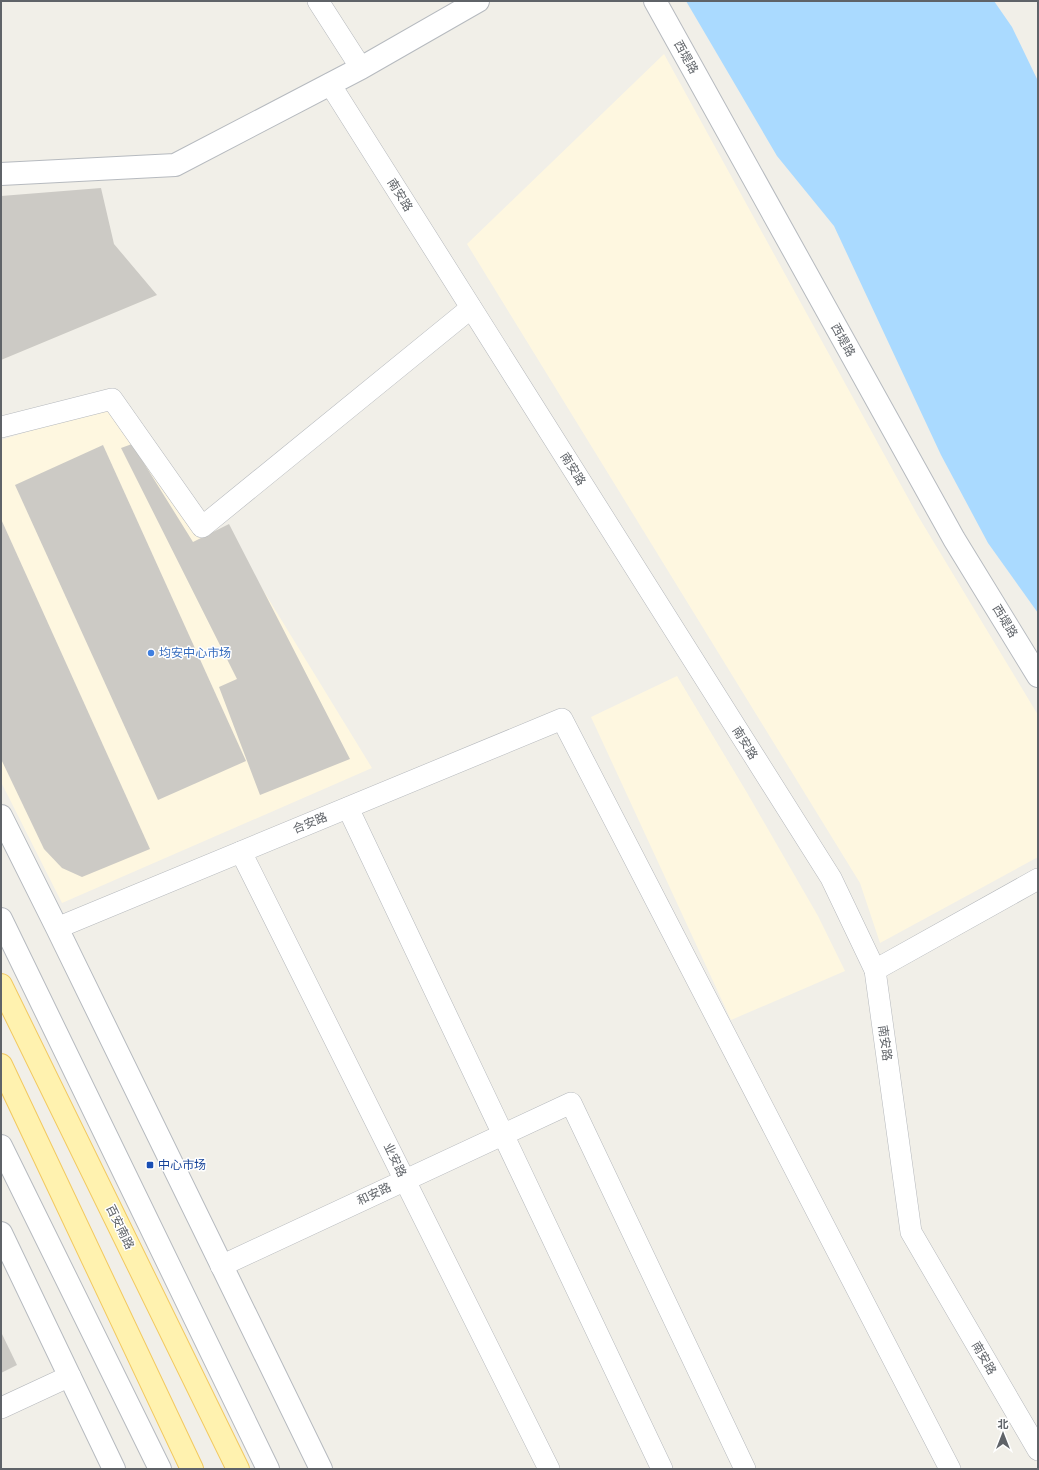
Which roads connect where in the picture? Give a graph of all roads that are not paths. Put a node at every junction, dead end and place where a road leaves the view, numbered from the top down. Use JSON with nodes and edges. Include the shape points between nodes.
{"nodes":[{"id":1,"x":318,"y":1,"type":"edge"},
{"id":2,"x":478,"y":1,"type":"edge"},
{"id":3,"x":654,"y":1,"type":"edge"},
{"id":4,"x":361,"y":68,"type":"junction"},
{"id":5,"x":330,"y":84,"type":"junction"},
{"id":6,"x":1,"y":174,"type":"edge"},
{"id":7,"x":471,"y":308,"type":"junction"},
{"id":8,"x":1,"y":427,"type":"edge"},
{"id":9,"x":1038,"y":676,"type":"edge"},
{"id":10,"x":348,"y":808,"type":"junction"},
{"id":11,"x":1,"y":816,"type":"edge"},
{"id":12,"x":241,"y":852,"type":"junction"},
{"id":13,"x":1038,"y":879,"type":"edge"},
{"id":14,"x":1,"y":919,"type":"edge"},
{"id":15,"x":57,"y":928,"type":"junction"},
{"id":16,"x":875,"y":970,"type":"junction"},
{"id":17,"x":1,"y":985,"type":"edge"},
{"id":18,"x":1,"y":1065,"type":"edge"},
{"id":19,"x":504,"y":1134,"type":"junction"},
{"id":20,"x":1,"y":1146,"type":"edge"},
{"id":21,"x":404,"y":1180,"type":"junction"},
{"id":22,"x":1,"y":1233,"type":"edge"},
{"id":23,"x":221,"y":1266,"type":"junction"},
{"id":24,"x":70,"y":1376,"type":"junction"},
{"id":25,"x":1,"y":1408,"type":"edge"},
{"id":26,"x":1038,"y":1450,"type":"edge"},
{"id":27,"x":114,"y":1469,"type":"edge"},
{"id":28,"x":160,"y":1469,"type":"edge"},
{"id":29,"x":192,"y":1469,"type":"edge"},
{"id":30,"x":238,"y":1469,"type":"edge"},
{"id":31,"x":268,"y":1469,"type":"edge"},
{"id":32,"x":321,"y":1469,"type":"edge"},
{"id":33,"x":549,"y":1469,"type":"edge"},
{"id":34,"x":662,"y":1469,"type":"edge"},
{"id":35,"x":745,"y":1469,"type":"edge"},
{"id":36,"x":950,"y":1469,"type":"edge"}],
"edges":[{"from":1,"to":4,"type":"street"},
{"from":2,"to":4,"type":"street"},
{"from":3,"to":9,"type":"street","name":"西堤路","via":[[954,539]]},
{"from":4,"to":5,"type":"street"},
{"from":5,"to":6,"type":"street","via":[[175,165]]},
{"from":5,"to":7,"type":"street","name":"南安路"},
{"from":7,"to":8,"type":"street","via":[[202,527],[112,399]]},
{"from":7,"to":16,"type":"street","name":"南安路","via":[[831,878]]},
{"from":10,"to":12,"type":"street","name":"合安路"},
{"from":10,"to":19,"type":"street"},
{"from":10,"to":36,"type":"street","name":"合安路","via":[[562,719]]},
{"from":11,"to":15,"type":"street"},
{"from":12,"to":15,"type":"street","name":"合安路"},
{"from":12,"to":21,"type":"street","name":"业安路"},
{"from":13,"to":16,"type":"street"},
{"from":14,"to":31,"type":"street"},
{"from":15,"to":23,"type":"street"},
{"from":16,"to":26,"type":"street","name":"南安路","via":[[911,1232]]},
{"from":17,"to":30,"type":"main road","name":"百安南路"},
{"from":18,"to":29,"type":"main road"},
{"from":19,"to":21,"type":"street","name":"和安路"},
{"from":19,"to":34,"type":"street"},
{"from":19,"to":35,"type":"street","name":"和安路","via":[[571,1103]]},
{"from":20,"to":28,"type":"street"},
{"from":21,"to":23,"type":"street","name":"和安路"},
{"from":21,"to":33,"type":"street","name":"业安路"},
{"from":22,"to":24,"type":"street"},
{"from":23,"to":32,"type":"street"},
{"from":24,"to":25,"type":"street"},
{"from":24,"to":27,"type":"street"}]}
